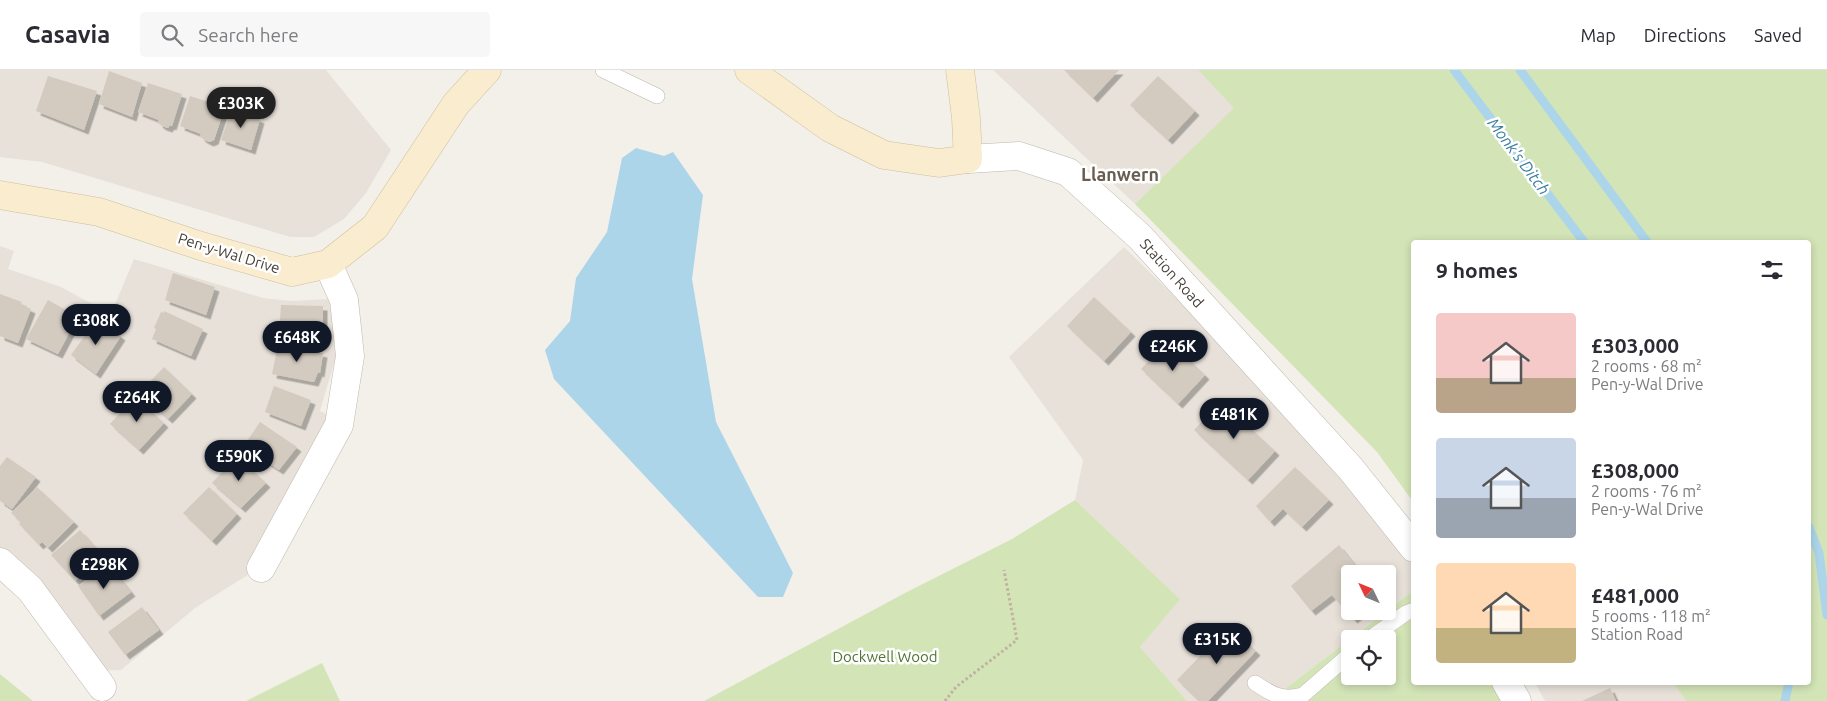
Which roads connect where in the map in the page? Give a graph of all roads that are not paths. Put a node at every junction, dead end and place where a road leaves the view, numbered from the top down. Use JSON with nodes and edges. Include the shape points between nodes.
{"nodes":[{"id":1,"x":487,"y":70,"type":"edge"},
{"id":2,"x":603,"y":70,"type":"edge"},
{"id":3,"x":749,"y":70,"type":"edge"},
{"id":4,"x":960,"y":70,"type":"edge"},
{"id":5,"x":657,"y":96,"type":"dead end"},
{"id":6,"x":968,"y":159,"type":"junction"},
{"id":7,"x":0,"y":195,"type":"edge"},
{"id":8,"x":328,"y":264,"type":"junction"},
{"id":9,"x":1411,"y":544,"type":"edge"},
{"id":10,"x":0,"y":562,"type":"edge"},
{"id":11,"x":261,"y":568,"type":"dead end"},
{"id":12,"x":1411,"y":611,"type":"edge"},
{"id":13,"x":1382,"y":630,"type":"edge"},
{"id":14,"x":1341,"y":662,"type":"edge"},
{"id":15,"x":1255,"y":683,"type":"dead end"},
{"id":16,"x":1508,"y":685,"type":"edge"},
{"id":17,"x":102,"y":687,"type":"dead end"},
{"id":18,"x":1517,"y":701,"type":"edge"}],
"edges":[{"from":1,"to":8,"type":"street","name":"Pen-y-Wal Drive","via":[[456,104],[375,227]]},
{"from":2,"to":5,"type":"lane"},
{"from":3,"to":6,"type":"street","via":[[830,128],[884,156],[939,164]]},
{"from":4,"to":6,"type":"street"},
{"from":6,"to":9,"type":"street","name":"Station Road","via":[[1019,156],[1068,172],[1140,238],[1351,469]]},
{"from":7,"to":8,"type":"street","name":"Pen-y-Wal Drive","via":[[99,212],[292,272]]},
{"from":8,"to":11,"type":"street","via":[[344,300],[350,356],[339,425]]},
{"from":10,"to":17,"type":"street","via":[[30,589]]},
{"from":12,"to":13,"type":"lane"},
{"from":14,"to":15,"type":"lane","via":[[1303,696],[1295,699],[1279,698]]},
{"from":16,"to":18,"type":"street"}]}
